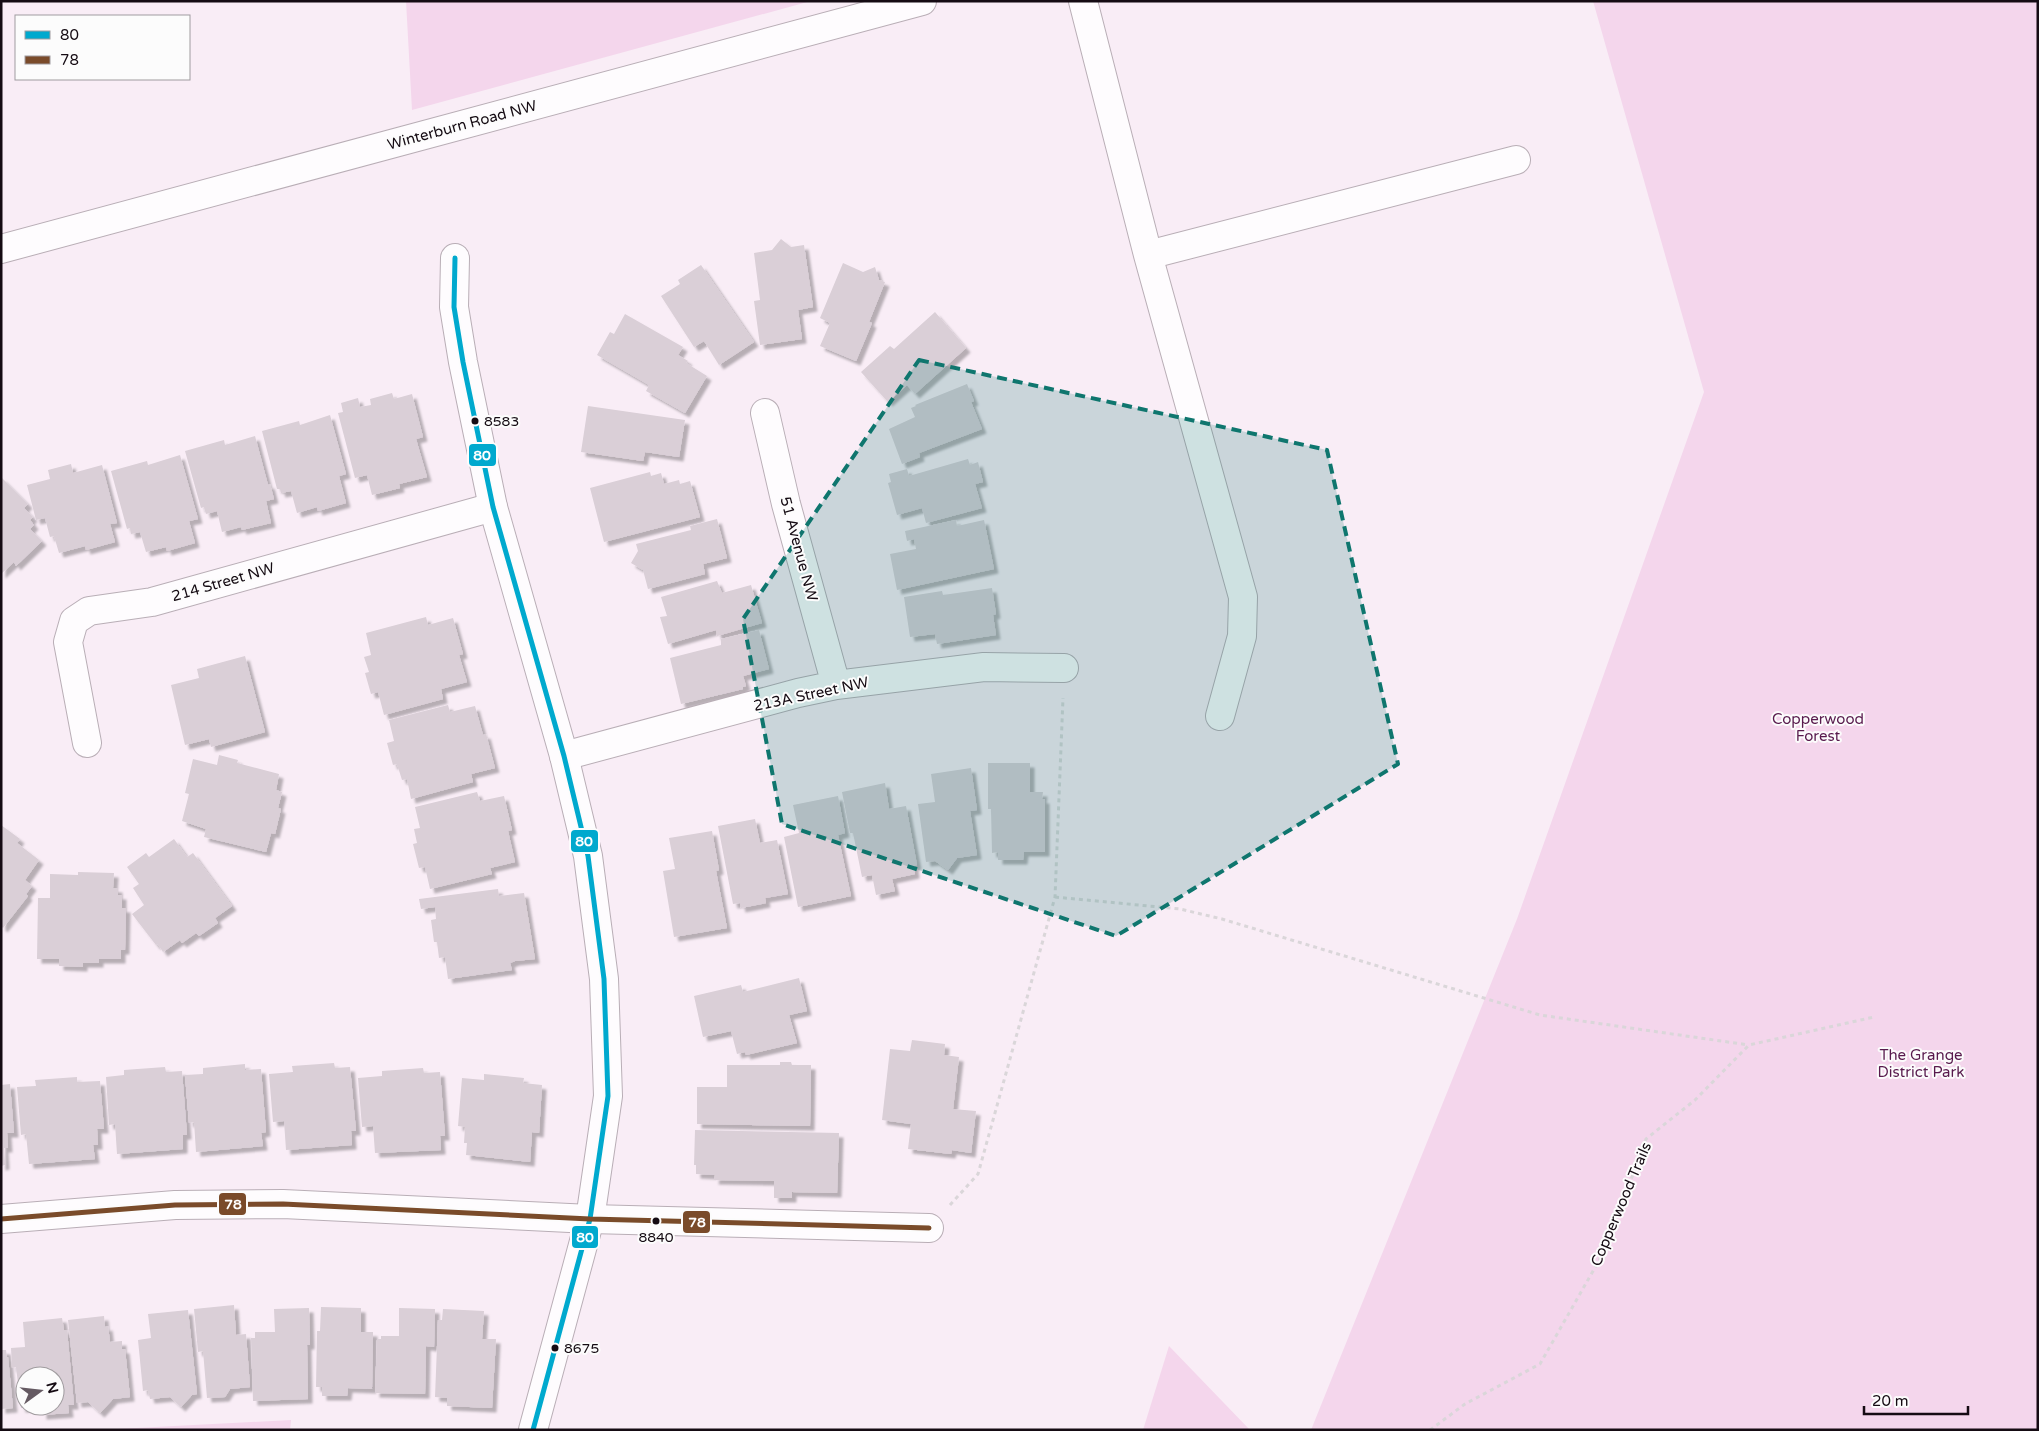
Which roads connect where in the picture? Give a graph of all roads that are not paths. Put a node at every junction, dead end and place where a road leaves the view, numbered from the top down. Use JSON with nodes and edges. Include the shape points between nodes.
{"nodes":[{"id":1,"x":922,"y":1,"type":"edge"},
{"id":2,"x":1083,"y":1,"type":"edge"},
{"id":3,"x":1516,"y":160,"type":"dead end"},
{"id":4,"x":1,"y":248,"type":"edge"},
{"id":5,"x":1148,"y":255,"type":"junction"},
{"id":6,"x":455,"y":258,"type":"dead end"},
{"id":7,"x":765,"y":413,"type":"dead end"},
{"id":8,"x":493,"y":507,"type":"junction"},
{"id":9,"x":1064,"y":668,"type":"road end"},
{"id":10,"x":836,"y":685,"type":"junction"},
{"id":11,"x":1220,"y":716,"type":"dead end"},
{"id":12,"x":87,"y":743,"type":"dead end"},
{"id":13,"x":564,"y":756,"type":"junction"},
{"id":14,"x":590,"y":1218,"type":"junction"},
{"id":15,"x":1,"y":1219,"type":"edge"},
{"id":16,"x":929,"y":1228,"type":"road end"},
{"id":17,"x":533,"y":1430,"type":"edge"}],
"edges":[{"from":1,"to":4,"type":"street","name":"Winterburn Road NW"},
{"from":2,"to":5,"type":"street"},
{"from":3,"to":5,"type":"street"},
{"from":5,"to":11,"type":"street","via":[[1243,597],[1242,636]]},
{"from":6,"to":8,"type":"street","via":[[454,307]]},
{"from":7,"to":10,"type":"street","name":"51 Avenue NW","via":[[786,504]]},
{"from":8,"to":12,"type":"street","name":"214 Street NW","via":[[152,602],[89,611],[74,621],[68,642]]},
{"from":8,"to":13,"type":"street"},
{"from":9,"to":10,"type":"street","name":"213A Street NW","via":[[984,667]]},
{"from":10,"to":13,"type":"street","name":"213A Street NW"},
{"from":13,"to":14,"type":"street","via":[[588,856],[604,979],[608,1096]]},
{"from":14,"to":15,"type":"street","via":[[283,1204],[175,1205]]},
{"from":14,"to":16,"type":"street"},
{"from":14,"to":17,"type":"street"}]}
